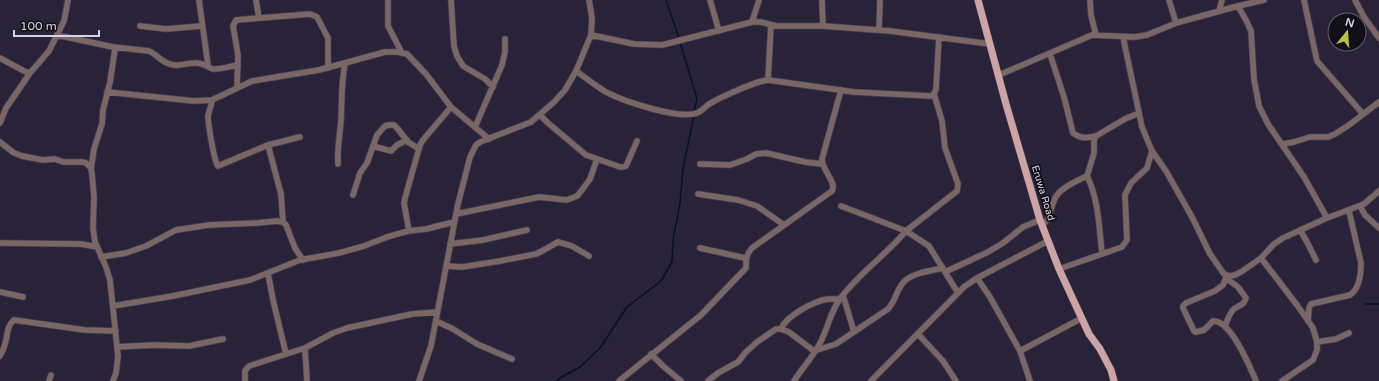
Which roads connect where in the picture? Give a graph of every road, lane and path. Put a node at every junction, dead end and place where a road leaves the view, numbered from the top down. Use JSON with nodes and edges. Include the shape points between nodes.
{"nodes":[{"id":1,"x":68,"y":0,"type":"edge"},
{"id":2,"x":199,"y":0,"type":"edge"},
{"id":3,"x":256,"y":0,"type":"edge"},
{"id":4,"x":388,"y":0,"type":"edge"},
{"id":5,"x":451,"y":0,"type":"edge"},
{"id":6,"x":589,"y":0,"type":"edge"},
{"id":7,"x":710,"y":0,"type":"edge"},
{"id":8,"x":758,"y":0,"type":"edge"},
{"id":9,"x":822,"y":0,"type":"edge"},
{"id":10,"x":880,"y":0,"type":"edge"},
{"id":11,"x":978,"y":0,"type":"edge"},
{"id":12,"x":1090,"y":0,"type":"edge"},
{"id":13,"x":1169,"y":0,"type":"edge"},
{"id":14,"x":1222,"y":0,"type":"edge"},
{"id":15,"x":1264,"y":0,"type":"edge"},
{"id":16,"x":1304,"y":0,"type":"edge"},
{"id":17,"x":1355,"y":0,"type":"edge"},
{"id":18,"x":1238,"y":6,"type":"junction"},
{"id":19,"x":1219,"y":11,"type":"junction"},
{"id":20,"x":259,"y":18,"type":"junction"},
{"id":21,"x":752,"y":22,"type":"junction"},
{"id":22,"x":1176,"y":23,"type":"junction"},
{"id":23,"x":771,"y":25,"type":"junction"},
{"id":24,"x":140,"y":26,"type":"dead end"},
{"id":25,"x":201,"y":26,"type":"junction"},
{"id":26,"x":823,"y":26,"type":"junction"},
{"id":27,"x":879,"y":30,"type":"junction"},
{"id":28,"x":719,"y":31,"type":"junction"},
{"id":29,"x":57,"y":35,"type":"junction"},
{"id":30,"x":591,"y":35,"type":"junction"},
{"id":31,"x":1096,"y":35,"type":"junction"},
{"id":32,"x":939,"y":37,"type":"junction"},
{"id":33,"x":1123,"y":37,"type":"junction"},
{"id":34,"x":1379,"y":38,"type":"edge"},
{"id":35,"x":506,"y":39,"type":"dead end"},
{"id":36,"x":990,"y":44,"type":"junction"},
{"id":37,"x":113,"y":47,"type":"junction"},
{"id":38,"x":402,"y":53,"type":"junction"},
{"id":39,"x":1050,"y":54,"type":"junction"},
{"id":40,"x":0,"y":58,"type":"edge"},
{"id":41,"x":345,"y":64,"type":"junction"},
{"id":42,"x":238,"y":65,"type":"junction"},
{"id":43,"x":208,"y":66,"type":"junction"},
{"id":44,"x":328,"y":68,"type":"junction"},
{"id":45,"x":576,"y":71,"type":"junction"},
{"id":46,"x":30,"y":73,"type":"junction"},
{"id":47,"x":238,"y":74,"type":"junction"},
{"id":48,"x":999,"y":76,"type":"junction"},
{"id":49,"x":768,"y":80,"type":"junction"},
{"id":50,"x":248,"y":82,"type":"junction"},
{"id":51,"x":493,"y":87,"type":"junction"},
{"id":52,"x":237,"y":88,"type":"junction"},
{"id":53,"x":841,"y":90,"type":"junction"},
{"id":54,"x":108,"y":92,"type":"junction"},
{"id":55,"x":934,"y":94,"type":"junction"},
{"id":56,"x":212,"y":100,"type":"junction"},
{"id":57,"x":1379,"y":102,"type":"edge"},
{"id":58,"x":451,"y":107,"type":"junction"},
{"id":59,"x":1139,"y":113,"type":"junction"},
{"id":60,"x":1363,"y":114,"type":"junction"},
{"id":61,"x":540,"y":115,"type":"junction"},
{"id":62,"x":0,"y":124,"type":"edge"},
{"id":63,"x":475,"y":127,"type":"junction"},
{"id":64,"x":1096,"y":136,"type":"junction"},
{"id":65,"x":300,"y":137,"type":"dead end"},
{"id":66,"x":489,"y":139,"type":"junction"},
{"id":67,"x":407,"y":140,"type":"junction"},
{"id":68,"x":637,"y":141,"type":"dead end"},
{"id":69,"x":0,"y":142,"type":"edge"},
{"id":70,"x":1283,"y":144,"type":"junction"},
{"id":71,"x":268,"y":145,"type":"junction"},
{"id":72,"x":374,"y":146,"type":"junction"},
{"id":73,"x":419,"y":149,"type":"junction"},
{"id":74,"x":1152,"y":151,"type":"junction"},
{"id":75,"x":597,"y":159,"type":"junction"},
{"id":76,"x":338,"y":164,"type":"dead end"},
{"id":77,"x":700,"y":164,"type":"dead end"},
{"id":78,"x":822,"y":164,"type":"junction"},
{"id":79,"x":91,"y":170,"type":"junction"},
{"id":80,"x":1087,"y":176,"type":"junction"},
{"id":81,"x":1379,"y":191,"type":"edge"},
{"id":82,"x":698,"y":194,"type":"dead end"},
{"id":83,"x":353,"y":195,"type":"dead end"},
{"id":84,"x":841,"y":206,"type":"dead end"},
{"id":85,"x":1360,"y":206,"type":"junction"},
{"id":86,"x":1349,"y":210,"type":"junction"},
{"id":87,"x":456,"y":214,"type":"junction"},
{"id":88,"x":1326,"y":218,"type":"junction"},
{"id":89,"x":283,"y":222,"type":"junction"},
{"id":90,"x":454,"y":222,"type":"junction"},
{"id":91,"x":1041,"y":223,"type":"junction"},
{"id":92,"x":784,"y":225,"type":"junction"},
{"id":93,"x":1379,"y":228,"type":"edge"},
{"id":94,"x":527,"y":230,"type":"dead end"},
{"id":95,"x":1300,"y":230,"type":"junction"},
{"id":96,"x":410,"y":231,"type":"junction"},
{"id":97,"x":906,"y":231,"type":"junction"},
{"id":98,"x":1048,"y":241,"type":"junction"},
{"id":99,"x":0,"y":243,"type":"edge"},
{"id":100,"x":450,"y":244,"type":"junction"},
{"id":101,"x":96,"y":247,"type":"junction"},
{"id":102,"x":700,"y":248,"type":"dead end"},
{"id":103,"x":1102,"y":254,"type":"junction"},
{"id":104,"x":589,"y":256,"type":"dead end"},
{"id":105,"x":101,"y":257,"type":"junction"},
{"id":106,"x":746,"y":258,"type":"junction"},
{"id":107,"x":1261,"y":258,"type":"junction"},
{"id":108,"x":303,"y":260,"type":"junction"},
{"id":109,"x":1316,"y":260,"type":"dead end"},
{"id":110,"x":446,"y":266,"type":"junction"},
{"id":111,"x":1059,"y":269,"type":"junction"},
{"id":112,"x":944,"y":270,"type":"junction"},
{"id":113,"x":268,"y":273,"type":"junction"},
{"id":114,"x":1226,"y":276,"type":"junction"},
{"id":115,"x":977,"y":278,"type":"junction"},
{"id":116,"x":0,"y":292,"type":"edge"},
{"id":117,"x":958,"y":293,"type":"junction"},
{"id":118,"x":23,"y":297,"type":"dead end"},
{"id":119,"x":842,"y":297,"type":"junction"},
{"id":120,"x":113,"y":306,"type":"junction"},
{"id":121,"x":438,"y":312,"type":"junction"},
{"id":122,"x":1082,"y":318,"type":"junction"},
{"id":123,"x":1308,"y":321,"type":"junction"},
{"id":124,"x":436,"y":322,"type":"junction"},
{"id":125,"x":1225,"y":326,"type":"junction"},
{"id":126,"x":781,"y":329,"type":"junction"},
{"id":127,"x":116,"y":330,"type":"junction"},
{"id":128,"x":854,"y":332,"type":"junction"},
{"id":129,"x":1349,"y":333,"type":"dead end"},
{"id":130,"x":918,"y":334,"type":"junction"},
{"id":131,"x":223,"y":339,"type":"dead end"},
{"id":132,"x":1318,"y":342,"type":"junction"},
{"id":133,"x":117,"y":347,"type":"junction"},
{"id":134,"x":305,"y":348,"type":"junction"},
{"id":135,"x":814,"y":351,"type":"junction"},
{"id":136,"x":1020,"y":351,"type":"junction"},
{"id":137,"x":286,"y":354,"type":"junction"},
{"id":138,"x":651,"y":354,"type":"junction"},
{"id":139,"x":0,"y":356,"type":"edge"},
{"id":140,"x":512,"y":359,"type":"dead end"},
{"id":141,"x":420,"y":380,"type":"edge"},
{"id":142,"x":113,"y":381,"type":"edge"},
{"id":143,"x":245,"y":381,"type":"edge"},
{"id":144,"x":307,"y":381,"type":"edge"},
{"id":145,"x":619,"y":381,"type":"edge"},
{"id":146,"x":682,"y":381,"type":"edge"},
{"id":147,"x":708,"y":381,"type":"edge"},
{"id":148,"x":794,"y":381,"type":"edge"},
{"id":149,"x":871,"y":381,"type":"edge"},
{"id":150,"x":956,"y":381,"type":"edge"},
{"id":151,"x":1030,"y":381,"type":"edge"},
{"id":152,"x":1114,"y":381,"type":"edge"},
{"id":153,"x":1256,"y":381,"type":"edge"},
{"id":154,"x":1282,"y":381,"type":"edge"}],
"edges":[{"from":1,"to":29,"type":"street","via":[[64,21]]},
{"from":2,"to":25,"type":"street"},
{"from":3,"to":20,"type":"street"},
{"from":4,"to":38,"type":"street","via":[[388,26]]},
{"from":5,"to":51,"type":"street","via":[[457,56],[463,66]]},
{"from":6,"to":30,"type":"street"},
{"from":7,"to":28,"type":"street"},
{"from":8,"to":21,"type":"street"},
{"from":9,"to":26,"type":"street"},
{"from":10,"to":27,"type":"street"},
{"from":11,"to":36,"type":"main road","name":"Eruwa Road"},
{"from":12,"to":31,"type":"street"},
{"from":13,"to":22,"type":"street"},
{"from":14,"to":19,"type":"street"},
{"from":15,"to":18,"type":"street"},
{"from":16,"to":60,"type":"street","via":[[1317,61]]},
{"from":17,"to":34,"type":"street"},
{"from":18,"to":19,"type":"street"},
{"from":18,"to":70,"type":"street","via":[[1251,31],[1254,79],[1259,106],[1268,124]]},
{"from":19,"to":22,"type":"street"},
{"from":20,"to":42,"type":"street","via":[[236,20],[234,23]]},
{"from":20,"to":44,"type":"street","via":[[310,14],[317,17],[328,38]]},
{"from":21,"to":23,"type":"street"},
{"from":21,"to":28,"type":"street"},
{"from":22,"to":33,"type":"street","via":[[1147,35]]},
{"from":23,"to":26,"type":"street"},
{"from":23,"to":49,"type":"street"},
{"from":24,"to":25,"type":"street","via":[[166,29]]},
{"from":25,"to":43,"type":"street"},
{"from":26,"to":27,"type":"street"},
{"from":27,"to":32,"type":"street"},
{"from":28,"to":30,"type":"street","via":[[662,45],[634,44]]},
{"from":29,"to":37,"type":"street"},
{"from":29,"to":46,"type":"street","via":[[49,51]]},
{"from":30,"to":45,"type":"street"},
{"from":31,"to":33,"type":"street"},
{"from":31,"to":39,"type":"street"},
{"from":32,"to":36,"type":"street"},
{"from":32,"to":55,"type":"street"},
{"from":33,"to":59,"type":"street"},
{"from":35,"to":51,"type":"street","via":[[506,52]]},
{"from":36,"to":48,"type":"main road","name":"Eruwa Road"},
{"from":37,"to":43,"type":"street","via":[[149,51],[168,64],[196,63]]},
{"from":37,"to":54,"type":"street","via":[[115,52]]},
{"from":38,"to":41,"type":"street","via":[[385,52]]},
{"from":38,"to":58,"type":"street","via":[[407,54],[426,74]]},
{"from":39,"to":48,"type":"street"},
{"from":39,"to":64,"type":"street","via":[[1073,133],[1078,137]]},
{"from":40,"to":46,"type":"street"},
{"from":41,"to":44,"type":"street"},
{"from":41,"to":76,"type":"street"},
{"from":42,"to":43,"type":"street","via":[[214,69]]},
{"from":42,"to":47,"type":"street"},
{"from":44,"to":50,"type":"street"},
{"from":45,"to":49,"type":"street","via":[[605,91],[675,114],[698,113],[710,104]]},
{"from":45,"to":61,"type":"street","via":[[565,90]]},
{"from":46,"to":62,"type":"street","via":[[6,108]]},
{"from":47,"to":50,"type":"street"},
{"from":47,"to":52,"type":"street"},
{"from":48,"to":91,"type":"main road","name":"Eruwa Road"},
{"from":49,"to":53,"type":"street"},
{"from":50,"to":52,"type":"street"},
{"from":51,"to":63,"type":"street"},
{"from":52,"to":56,"type":"street"},
{"from":53,"to":55,"type":"street","via":[[923,96]]},
{"from":53,"to":78,"type":"street"},
{"from":54,"to":56,"type":"street","via":[[194,101]]},
{"from":54,"to":79,"type":"street"},
{"from":55,"to":97,"type":"street","via":[[942,121],[945,148],[958,187],[957,191]]},
{"from":56,"to":71,"type":"street","via":[[208,122],[213,154],[218,166]]},
{"from":57,"to":60,"type":"street"},
{"from":58,"to":63,"type":"street"},
{"from":58,"to":73,"type":"street","via":[[423,140]]},
{"from":59,"to":64,"type":"street"},
{"from":59,"to":74,"type":"street"},
{"from":60,"to":70,"type":"street","via":[[1335,134]]},
{"from":61,"to":66,"type":"street","via":[[531,122]]},
{"from":61,"to":75,"type":"street","via":[[586,155]]},
{"from":63,"to":66,"type":"street"},
{"from":64,"to":80,"type":"street"},
{"from":65,"to":71,"type":"street"},
{"from":66,"to":87,"type":"street","via":[[476,145],[470,157]]},
{"from":67,"to":72,"type":"street","via":[[391,151]]},
{"from":67,"to":72,"type":"street","via":[[392,124],[377,135]]},
{"from":67,"to":73,"type":"street"},
{"from":68,"to":75,"type":"street","via":[[626,166]]},
{"from":69,"to":79,"type":"street","via":[[22,156],[82,162]]},
{"from":70,"to":88,"type":"street"},
{"from":71,"to":89,"type":"street","via":[[281,194]]},
{"from":72,"to":83,"type":"street","via":[[360,173]]},
{"from":73,"to":96,"type":"street","via":[[404,198]]},
{"from":74,"to":103,"type":"street","via":[[1147,168],[1131,183],[1125,195],[1127,240],[1122,247]]},
{"from":74,"to":114,"type":"street","via":[[1192,217],[1210,254]]},
{"from":75,"to":87,"type":"street","via":[[586,184],[577,196],[567,200],[539,197]]},
{"from":77,"to":78,"type":"street","via":[[730,165],[756,154],[766,153]]},
{"from":78,"to":92,"type":"street","via":[[834,188]]},
{"from":79,"to":101,"type":"street"},
{"from":80,"to":91,"type":"street","via":[[1060,192],[1051,206],[1048,221]]},
{"from":80,"to":103,"type":"street","via":[[1096,202]]},
{"from":81,"to":85,"type":"street"},
{"from":82,"to":92,"type":"street","via":[[738,200],[757,206]]},
{"from":84,"to":97,"type":"street"},
{"from":85,"to":86,"type":"street"},
{"from":85,"to":93,"type":"street","via":[[1365,215]]},
{"from":86,"to":88,"type":"street"},
{"from":86,"to":123,"type":"street","via":[[1361,263],[1356,288],[1350,295],[1311,304],[1308,308]]},
{"from":87,"to":90,"type":"street"},
{"from":88,"to":95,"type":"street"},
{"from":89,"to":105,"type":"street","via":[[209,225],[176,230],[146,246]]},
{"from":89,"to":108,"type":"street"},
{"from":90,"to":96,"type":"street"},
{"from":90,"to":100,"type":"street"},
{"from":91,"to":98,"type":"main road","name":"Eruwa Road"},
{"from":91,"to":112,"type":"street","via":[[1024,227],[988,252]]},
{"from":92,"to":106,"type":"street","via":[[752,248]]},
{"from":94,"to":100,"type":"street"},
{"from":95,"to":107,"type":"street","via":[[1274,244]]},
{"from":95,"to":109,"type":"street"},
{"from":96,"to":108,"type":"street","via":[[387,236],[339,253]]},
{"from":97,"to":112,"type":"street","via":[[929,246]]},
{"from":97,"to":119,"type":"street"},
{"from":98,"to":111,"type":"main road","name":"Eruwa Road"},
{"from":98,"to":115,"type":"street"},
{"from":99,"to":101,"type":"street","via":[[81,244]]},
{"from":100,"to":110,"type":"street"},
{"from":101,"to":105,"type":"street"},
{"from":102,"to":106,"type":"street"},
{"from":103,"to":111,"type":"street"},
{"from":104,"to":110,"type":"street","via":[[572,246],[558,242],[536,254],[462,267]]},
{"from":105,"to":120,"type":"street","via":[[110,280]]},
{"from":106,"to":138,"type":"street","via":[[746,268],[714,302]]},
{"from":107,"to":114,"type":"street","via":[[1235,275]]},
{"from":107,"to":123,"type":"street"},
{"from":108,"to":113,"type":"street"},
{"from":110,"to":121,"type":"street"},
{"from":111,"to":122,"type":"main road","name":"Eruwa Road"},
{"from":112,"to":117,"type":"street"},
{"from":112,"to":128,"type":"street","via":[[924,272],[906,280],[892,305]]},
{"from":113,"to":120,"type":"street","via":[[236,284]]},
{"from":113,"to":137,"type":"street"},
{"from":114,"to":125,"type":"street","via":[[1246,298],[1245,302],[1233,309]]},
{"from":114,"to":125,"type":"street","via":[[1223,284],[1215,291],[1183,306],[1196,332],[1204,330],[1213,321]]},
{"from":115,"to":117,"type":"street"},
{"from":115,"to":136,"type":"street"},
{"from":116,"to":118,"type":"street"},
{"from":117,"to":130,"type":"street"},
{"from":119,"to":126,"type":"street","via":[[826,299],[796,313]]},
{"from":119,"to":128,"type":"street"},
{"from":119,"to":135,"type":"street"},
{"from":120,"to":127,"type":"street"},
{"from":121,"to":124,"type":"street"},
{"from":121,"to":134,"type":"street","via":[[412,314],[347,328]]},
{"from":122,"to":136,"type":"street"},
{"from":122,"to":152,"type":"main road","name":"Eruwa Road","via":[[1111,370]]},
{"from":123,"to":132,"type":"street"},
{"from":124,"to":140,"type":"street"},
{"from":124,"to":141,"type":"street"},
{"from":125,"to":153,"type":"street","via":[[1240,347]]},
{"from":126,"to":135,"type":"street"},
{"from":126,"to":147,"type":"street","via":[[766,335],[738,362]]},
{"from":127,"to":133,"type":"street"},
{"from":127,"to":139,"type":"street","via":[[85,330],[14,320],[10,323]]},
{"from":128,"to":135,"type":"street","via":[[836,344]]},
{"from":129,"to":132,"type":"street","via":[[1336,339]]},
{"from":130,"to":149,"type":"street"},
{"from":130,"to":150,"type":"street","via":[[943,361]]},
{"from":131,"to":133,"type":"street","via":[[189,346]]},
{"from":132,"to":154,"type":"street","via":[[1313,360]]},
{"from":133,"to":142,"type":"street","via":[[118,364]]},
{"from":134,"to":137,"type":"street"},
{"from":134,"to":144,"type":"street"},
{"from":135,"to":148,"type":"street"},
{"from":136,"to":151,"type":"street"},
{"from":137,"to":143,"type":"street","via":[[246,368]]},
{"from":138,"to":145,"type":"street"},
{"from":138,"to":146,"type":"street"}]}
